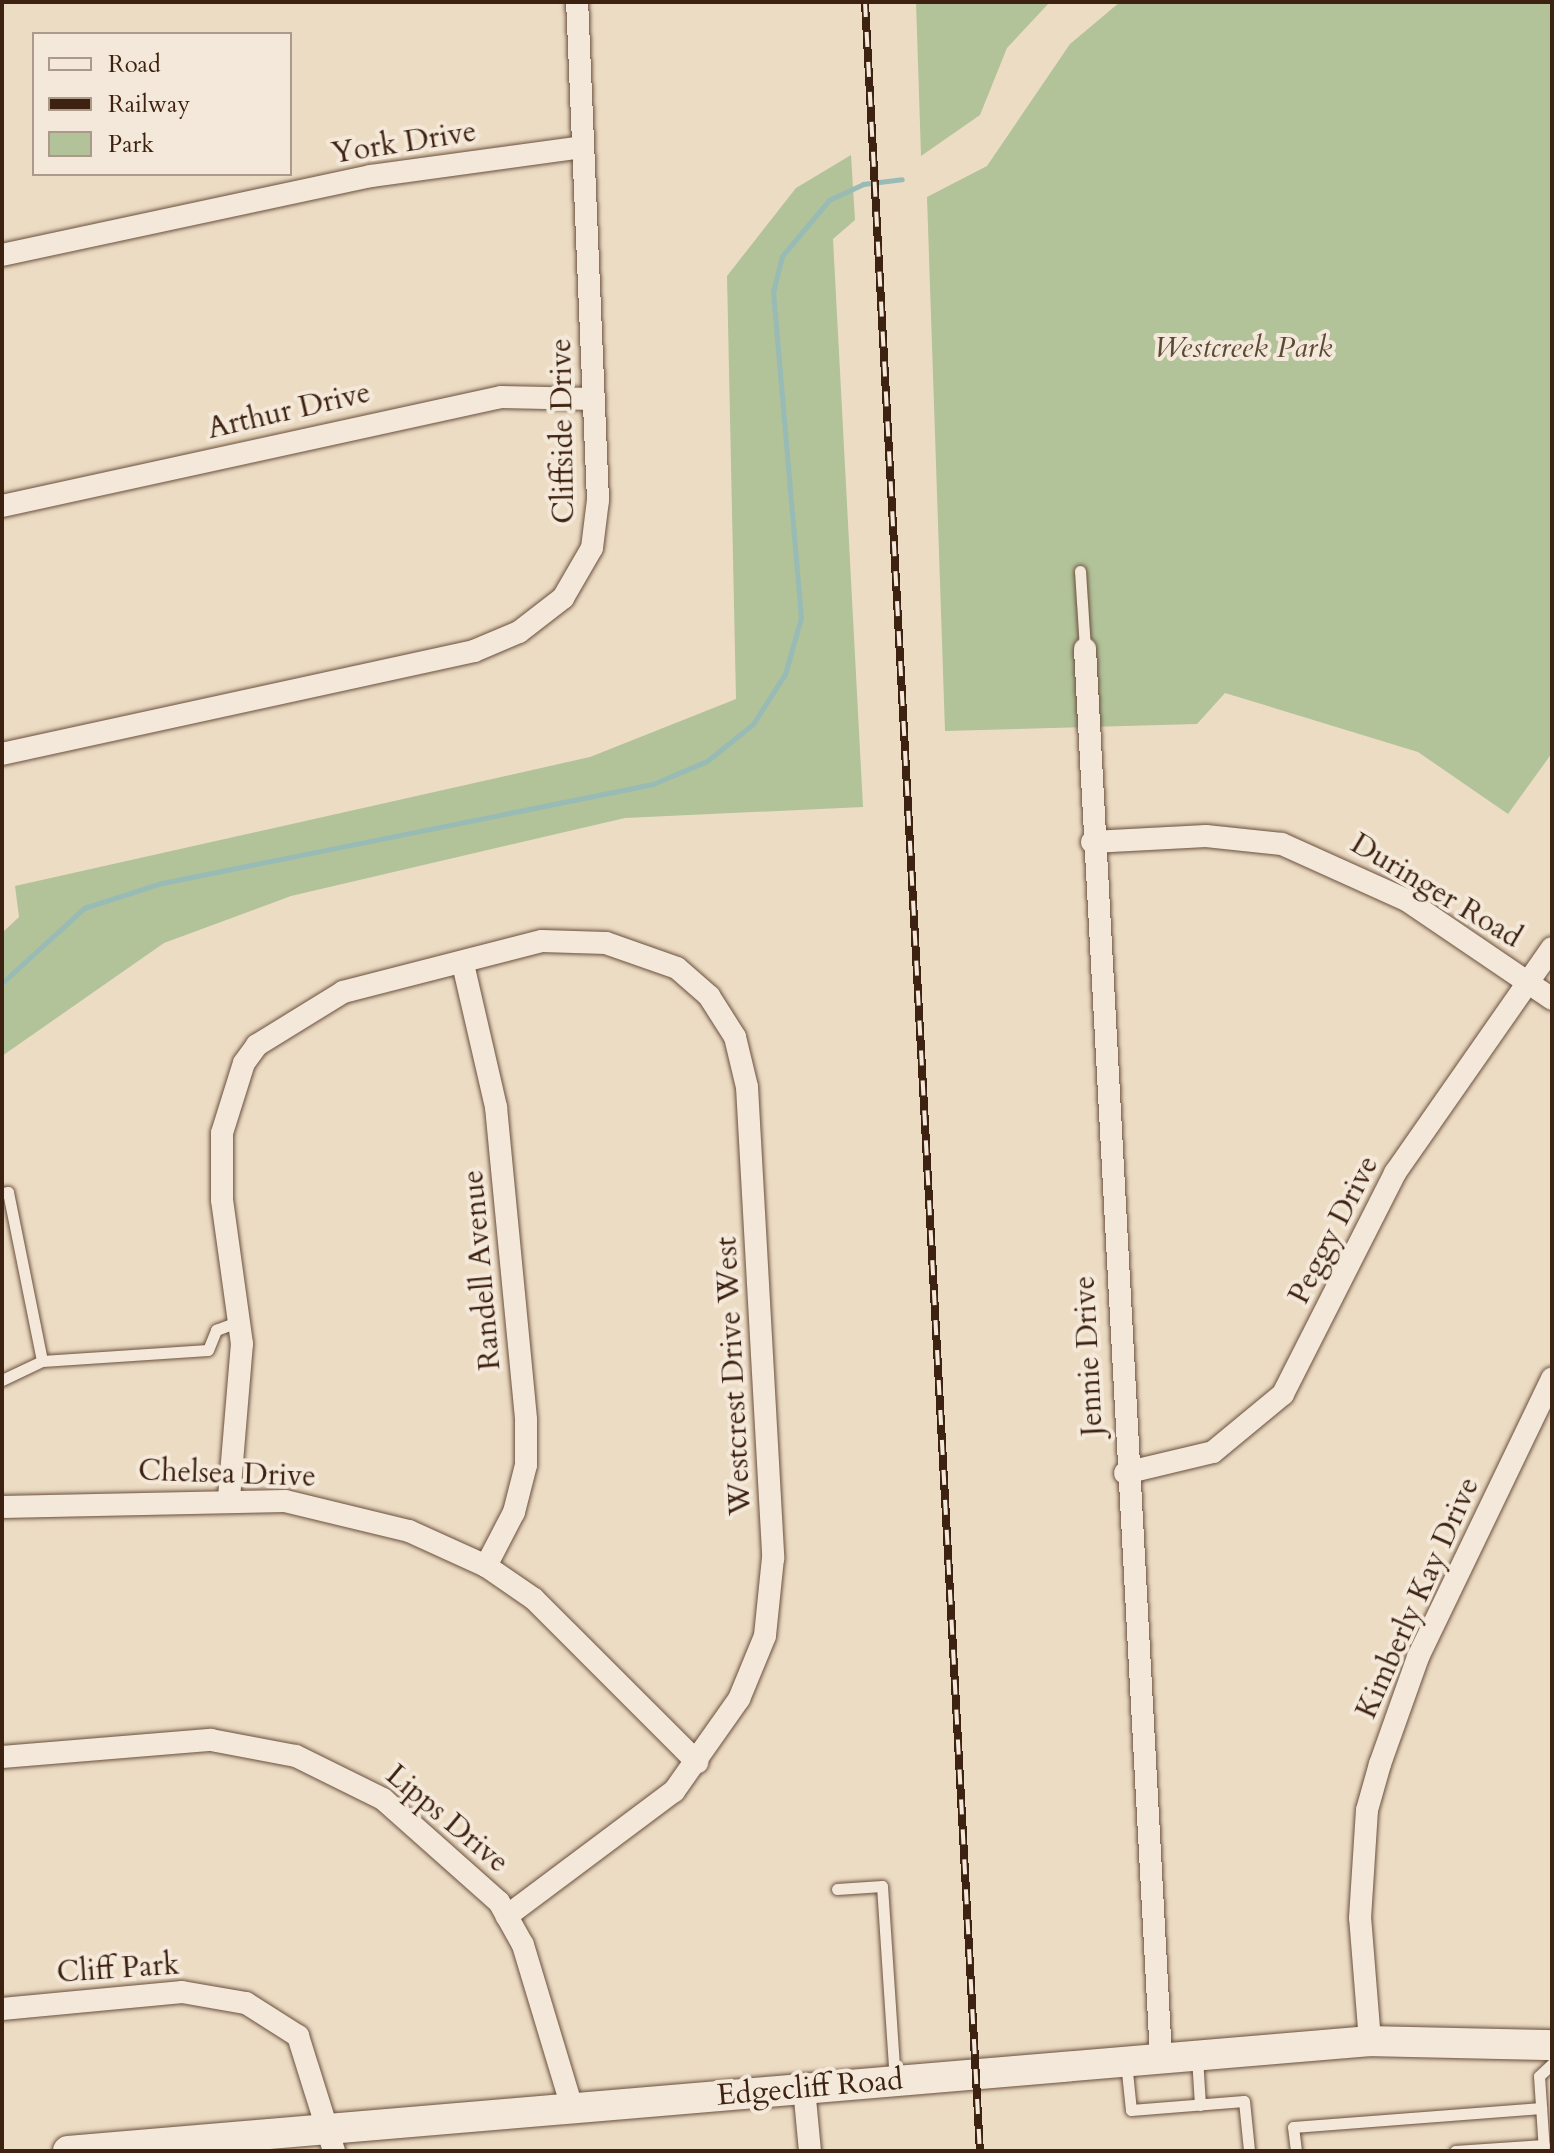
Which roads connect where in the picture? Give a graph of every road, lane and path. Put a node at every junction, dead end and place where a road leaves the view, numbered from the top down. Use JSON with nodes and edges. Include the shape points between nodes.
{"nodes":[{"id":1,"x":577,"y":2,"type":"edge"},
{"id":2,"x":582,"y":147,"type":"junction"},
{"id":3,"x":2,"y":255,"type":"edge"},
{"id":4,"x":593,"y":399,"type":"junction"},
{"id":5,"x":2,"y":506,"type":"edge"},
{"id":6,"x":1080,"y":571,"type":"dead end"},
{"id":7,"x":1085,"y":649,"type":"joint"},
{"id":8,"x":2,"y":754,"type":"edge"},
{"id":9,"x":1092,"y":842,"type":"junction"},
{"id":10,"x":1552,"y":948,"type":"edge"},
{"id":11,"x":463,"y":964,"type":"junction"},
{"id":12,"x":1527,"y":982,"type":"junction"},
{"id":13,"x":1552,"y":999,"type":"edge"},
{"id":14,"x":2,"y":1193,"type":"edge"},
{"id":15,"x":239,"y":1321,"type":"junction"},
{"id":16,"x":42,"y":1361,"type":"junction"},
{"id":17,"x":1552,"y":1379,"type":"edge"},
{"id":18,"x":2,"y":1380,"type":"edge"},
{"id":19,"x":1125,"y":1473,"type":"junction"},
{"id":20,"x":229,"y":1498,"type":"junction"},
{"id":21,"x":2,"y":1507,"type":"edge"},
{"id":22,"x":486,"y":1566,"type":"junction"},
{"id":23,"x":2,"y":1757,"type":"edge"},
{"id":24,"x":697,"y":1762,"type":"junction"},
{"id":25,"x":837,"y":1889,"type":"dead end"},
{"id":26,"x":507,"y":1916,"type":"junction"},
{"id":27,"x":2,"y":2009,"type":"edge"},
{"id":28,"x":1370,"y":2041,"type":"junction"},
{"id":29,"x":1552,"y":2045,"type":"edge"},
{"id":30,"x":1197,"y":2056,"type":"junction"},
{"id":31,"x":1161,"y":2059,"type":"junction"},
{"id":32,"x":1126,"y":2062,"type":"junction"},
{"id":33,"x":1552,"y":2064,"type":"edge"},
{"id":34,"x":895,"y":2081,"type":"junction"},
{"id":35,"x":804,"y":2088,"type":"junction"},
{"id":36,"x":1200,"y":2105,"type":"junction"},
{"id":37,"x":572,"y":2107,"type":"junction"},
{"id":38,"x":1541,"y":2108,"type":"junction"},
{"id":39,"x":333,"y":2141,"type":"edge"},
{"id":40,"x":1544,"y":2148,"type":"edge"},
{"id":41,"x":1249,"y":2150,"type":"edge"},
{"id":42,"x":68,"y":2151,"type":"edge"},
{"id":43,"x":810,"y":2151,"type":"edge"},
{"id":44,"x":1296,"y":2151,"type":"edge"},
{"id":45,"x":1455,"y":2151,"type":"edge"}],
"edges":[{"from":1,"to":2,"type":"street","name":"Cliffside Drive"},
{"from":2,"to":3,"type":"street","name":"York Drive","via":[[371,176]]},
{"from":2,"to":4,"type":"street","name":"Cliffside Drive"},
{"from":4,"to":5,"type":"street","name":"Arthur Drive","via":[[501,397]]},
{"from":4,"to":8,"type":"street","name":"Cliffside Drive","via":[[598,500],[592,548],[563,598],[519,632],[459,654]]},
{"from":6,"to":7,"type":"lane"},
{"from":7,"to":9,"type":"street","name":"Jennie Drive"},
{"from":9,"to":12,"type":"street","name":"Duringer Road","via":[[1206,836],[1282,844],[1408,901]]},
{"from":9,"to":19,"type":"street","name":"Jennie Drive"},
{"from":10,"to":12,"type":"street","name":"Peggy Drive"},
{"from":11,"to":15,"type":"street","name":"Westcrest Drive West","via":[[314,1005],[273,1030],[244,1063],[222,1133],[222,1200]]},
{"from":11,"to":22,"type":"street","name":"Randell Avenue","via":[[496,1107],[526,1420],[517,1500]]},
{"from":11,"to":24,"type":"street","name":"Westcrest Drive West","via":[[542,941],[631,949],[677,968],[709,996],[735,1037],[752,1137],[773,1558],[765,1636],[739,1699]]},
{"from":12,"to":13,"type":"street","name":"Duringer Road"},
{"from":12,"to":19,"type":"street","name":"Peggy Drive","via":[[1395,1173],[1283,1394],[1213,1452]]},
{"from":14,"to":16,"type":"lane","via":[[8,1192]]},
{"from":15,"to":16,"type":"lane","via":[[216,1330],[208,1350]]},
{"from":15,"to":20,"type":"street","name":"Westcrest Drive West"},
{"from":16,"to":18,"type":"lane"},
{"from":17,"to":28,"type":"street","name":"Kimberly Kay Drive","via":[[1418,1657],[1376,1779],[1360,1918]]},
{"from":19,"to":31,"type":"street","name":"Jennie Drive"},
{"from":20,"to":21,"type":"street","name":"Chelsea Drive"},
{"from":20,"to":22,"type":"street","name":"Chelsea Drive","via":[[375,1519]]},
{"from":22,"to":24,"type":"street","name":"Chelsea Drive","via":[[566,1625]]},
{"from":23,"to":26,"type":"street","name":"Lipps Drive","via":[[211,1740],[296,1756],[383,1799],[482,1880]]},
{"from":24,"to":26,"type":"street","name":"Westcrest Drive West","via":[[674,1791],[590,1861]]},
{"from":25,"to":34,"type":"lane","via":[[882,1886]]},
{"from":26,"to":37,"type":"street","name":"Lipps Drive","via":[[523,1945]]},
{"from":27,"to":39,"type":"street","name":"Cliff Park","via":[[182,1992],[246,2003],[298,2036]]},
{"from":28,"to":29,"type":"street","name":"Edgecliff Road"},
{"from":28,"to":30,"type":"street","name":"Edgecliff Road"},
{"from":30,"to":31,"type":"street","name":"Edgecliff Road"},
{"from":30,"to":36,"type":"lane"},
{"from":31,"to":32,"type":"street","name":"Edgecliff Road"},
{"from":32,"to":34,"type":"street","name":"Edgecliff Road"},
{"from":32,"to":36,"type":"lane","via":[[1131,2110]]},
{"from":33,"to":38,"type":"lane","via":[[1539,2076]]},
{"from":34,"to":35,"type":"street","name":"Edgecliff Road"},
{"from":35,"to":37,"type":"street","name":"Edgecliff Road"},
{"from":35,"to":43,"type":"street"},
{"from":36,"to":41,"type":"lane","via":[[1244,2101]]},
{"from":37,"to":39,"type":"street","name":"Edgecliff Road"},
{"from":38,"to":40,"type":"lane"},
{"from":38,"to":44,"type":"lane","via":[[1293,2127]]},
{"from":39,"to":42,"type":"street","name":"Edgecliff Road"},
{"from":40,"to":45,"type":"lane"}]}
